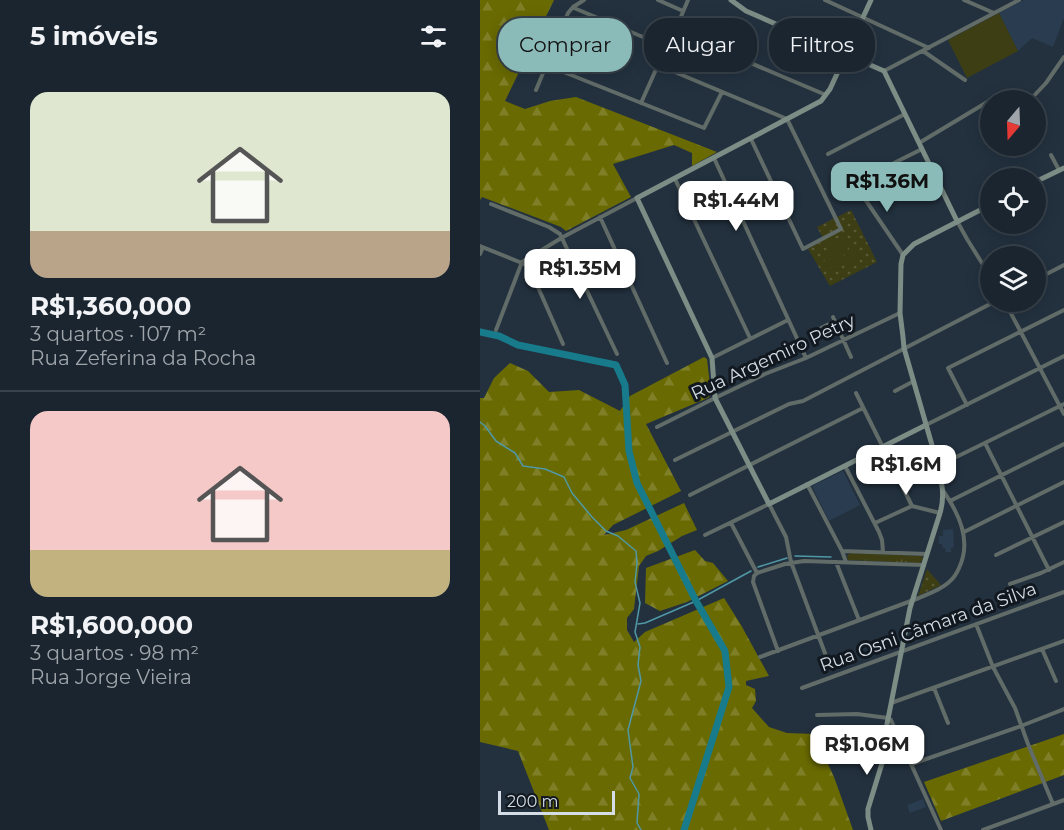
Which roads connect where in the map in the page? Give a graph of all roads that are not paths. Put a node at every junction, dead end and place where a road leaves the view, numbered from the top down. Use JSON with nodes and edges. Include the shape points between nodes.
{"nodes":[{"id":1,"x":584,"y":0,"type":"edge"},
{"id":2,"x":657,"y":0,"type":"edge"},
{"id":3,"x":688,"y":0,"type":"edge"},
{"id":4,"x":731,"y":0,"type":"edge"},
{"id":5,"x":825,"y":0,"type":"edge"},
{"id":6,"x":871,"y":0,"type":"edge"},
{"id":7,"x":964,"y":0,"type":"edge"},
{"id":8,"x":1019,"y":0,"type":"edge"},
{"id":9,"x":573,"y":7,"type":"junction"},
{"id":10,"x":683,"y":11,"type":"junction"},
{"id":11,"x":994,"y":13,"type":"junction"},
{"id":12,"x":863,"y":17,"type":"junction"},
{"id":13,"x":566,"y":18,"type":"edge"},
{"id":14,"x":769,"y":21,"type":"edge"},
{"id":15,"x":644,"y":37,"type":"edge"},
{"id":16,"x":929,"y":48,"type":"junction"},
{"id":17,"x":923,"y":51,"type":"junction"},
{"id":18,"x":1064,"y":57,"type":"edge"},
{"id":19,"x":875,"y":67,"type":"edge"},
{"id":20,"x":884,"y":71,"type":"junction"},
{"id":21,"x":543,"y":72,"type":"edge"},
{"id":22,"x":564,"y":72,"type":"edge"},
{"id":23,"x":838,"y":72,"type":"edge"},
{"id":24,"x":964,"y":80,"type":"dead end"},
{"id":25,"x":536,"y":90,"type":"dead end"},
{"id":26,"x":1039,"y":90,"type":"edge"},
{"id":27,"x":722,"y":92,"type":"junction"},
{"id":28,"x":826,"y":95,"type":"junction"},
{"id":29,"x":641,"y":103,"type":"junction"},
{"id":30,"x":980,"y":107,"type":"edge"},
{"id":31,"x":905,"y":114,"type":"junction"},
{"id":32,"x":788,"y":119,"type":"junction"},
{"id":33,"x":751,"y":139,"type":"junction"},
{"id":34,"x":920,"y":146,"type":"junction"},
{"id":35,"x":828,"y":154,"type":"dead end"},
{"id":36,"x":1051,"y":154,"type":"dead end"},
{"id":37,"x":714,"y":159,"type":"junction"},
{"id":38,"x":1061,"y":169,"type":"edge"},
{"id":39,"x":1046,"y":176,"type":"edge"},
{"id":40,"x":675,"y":179,"type":"junction"},
{"id":41,"x":637,"y":198,"type":"junction"},
{"id":42,"x":491,"y":204,"type":"dead end"},
{"id":43,"x":980,"y":210,"type":"edge"},
{"id":44,"x":600,"y":217,"type":"junction"},
{"id":45,"x":957,"y":221,"type":"junction"},
{"id":46,"x":562,"y":237,"type":"junction"},
{"id":47,"x":481,"y":246,"type":"edge"},
{"id":48,"x":480,"y":254,"type":"edge"},
{"id":49,"x":903,"y":255,"type":"junction"},
{"id":50,"x":980,"y":260,"type":"edge"},
{"id":51,"x":522,"y":262,"type":"junction"},
{"id":52,"x":1064,"y":265,"type":"edge"},
{"id":53,"x":1046,"y":274,"type":"edge"},
{"id":54,"x":980,"y":309,"type":"edge"},
{"id":55,"x":1064,"y":310,"type":"edge"},
{"id":56,"x":1011,"y":312,"type":"edge"},
{"id":57,"x":900,"y":313,"type":"junction"},
{"id":58,"x":788,"y":320,"type":"junction"},
{"id":59,"x":821,"y":328,"type":"dead end"},
{"id":60,"x":496,"y":330,"type":"dead end"},
{"id":61,"x":1022,"y":331,"type":"junction"},
{"id":62,"x":750,"y":338,"type":"junction"},
{"id":63,"x":844,"y":340,"type":"junction"},
{"id":64,"x":563,"y":344,"type":"dead end"},
{"id":65,"x":904,"y":348,"type":"junction"},
{"id":66,"x":617,"y":354,"type":"dead end"},
{"id":67,"x":1064,"y":356,"type":"edge"},
{"id":68,"x":851,"y":357,"type":"dead end"},
{"id":69,"x":712,"y":358,"type":"junction"},
{"id":70,"x":806,"y":358,"type":"junction"},
{"id":71,"x":668,"y":363,"type":"dead end"},
{"id":72,"x":1041,"y":368,"type":"junction"},
{"id":73,"x":914,"y":381,"type":"junction"},
{"id":74,"x":895,"y":391,"type":"dead end"},
{"id":75,"x":856,"y":393,"type":"dead end"},
{"id":76,"x":715,"y":398,"type":"junction"},
{"id":77,"x":967,"y":405,"type":"junction"},
{"id":78,"x":1062,"y":405,"type":"edge"},
{"id":79,"x":863,"y":408,"type":"junction"},
{"id":80,"x":1064,"y":414,"type":"edge"},
{"id":81,"x":926,"y":425,"type":"junction"},
{"id":82,"x":657,"y":427,"type":"dead end"},
{"id":83,"x":732,"y":432,"type":"junction"},
{"id":84,"x":985,"y":443,"type":"junction"},
{"id":85,"x":1064,"y":444,"type":"edge"},
{"id":86,"x":883,"y":447,"type":"junction"},
{"id":87,"x":675,"y":460,"type":"dead end"},
{"id":88,"x":750,"y":465,"type":"junction"},
{"id":89,"x":845,"y":466,"type":"junction"},
{"id":90,"x":938,"y":466,"type":"junction"},
{"id":91,"x":1001,"y":475,"type":"junction"},
{"id":92,"x":1064,"y":482,"type":"edge"},
{"id":93,"x":807,"y":484,"type":"junction"},
{"id":94,"x":944,"y":492,"type":"junction"},
{"id":95,"x":690,"y":495,"type":"dead end"},
{"id":96,"x":950,"y":501,"type":"junction"},
{"id":97,"x":769,"y":504,"type":"junction"},
{"id":98,"x":912,"y":506,"type":"junction"},
{"id":99,"x":1017,"y":506,"type":"junction"},
{"id":100,"x":940,"y":513,"type":"junction"},
{"id":101,"x":731,"y":522,"type":"junction"},
{"id":102,"x":1064,"y":522,"type":"edge"},
{"id":103,"x":875,"y":523,"type":"junction"},
{"id":104,"x":964,"y":532,"type":"junction"},
{"id":105,"x":705,"y":535,"type":"dead end"},
{"id":106,"x":1032,"y":537,"type":"junction"},
{"id":107,"x":842,"y":551,"type":"junction"},
{"id":108,"x":883,"y":552,"type":"junction"},
{"id":109,"x":928,"y":554,"type":"junction"},
{"id":110,"x":996,"y":555,"type":"dead end"},
{"id":111,"x":791,"y":562,"type":"junction"},
{"id":112,"x":836,"y":562,"type":"junction"},
{"id":113,"x":846,"y":562,"type":"junction"},
{"id":114,"x":1064,"y":562,"type":"edge"},
{"id":115,"x":924,"y":565,"type":"junction"},
{"id":116,"x":1049,"y":570,"type":"junction"},
{"id":117,"x":757,"y":573,"type":"junction"},
{"id":118,"x":1010,"y":584,"type":"dead end"},
{"id":119,"x":1064,"y":592,"type":"edge"},
{"id":120,"x":912,"y":601,"type":"junction"},
{"id":121,"x":859,"y":620,"type":"junction"},
{"id":122,"x":976,"y":624,"type":"junction"},
{"id":123,"x":819,"y":635,"type":"junction"},
{"id":124,"x":1064,"y":641,"type":"edge"},
{"id":125,"x":1042,"y":649,"type":"junction"},
{"id":126,"x":778,"y":651,"type":"junction"},
{"id":127,"x":901,"y":651,"type":"junction"},
{"id":128,"x":826,"y":656,"type":"dead end"},
{"id":129,"x":760,"y":657,"type":"dead end"},
{"id":130,"x":993,"y":667,"type":"junction"},
{"id":131,"x":1056,"y":681,"type":"dead end"},
{"id":132,"x":802,"y":688,"type":"dead end"},
{"id":133,"x":934,"y":688,"type":"junction"},
{"id":134,"x":891,"y":703,"type":"junction"},
{"id":135,"x":1064,"y":709,"type":"edge"},
{"id":136,"x":817,"y":715,"type":"dead end"},
{"id":137,"x":888,"y":718,"type":"junction"},
{"id":138,"x":948,"y":723,"type":"dead end"},
{"id":139,"x":1021,"y":726,"type":"junction"},
{"id":140,"x":835,"y":754,"type":"dead end"},
{"id":141,"x":883,"y":760,"type":"junction"},
{"id":142,"x":912,"y":764,"type":"junction"},
{"id":143,"x":1064,"y":800,"type":"edge"},
{"id":144,"x":1053,"y":804,"type":"junction"},
{"id":145,"x":871,"y":830,"type":"edge"},
{"id":146,"x":941,"y":830,"type":"edge"},
{"id":147,"x":984,"y":830,"type":"edge"}],
"edges":[{"from":1,"to":9,"type":"street"},
{"from":2,"to":10,"type":"street"},
{"from":3,"to":10,"type":"street"},
{"from":4,"to":14,"type":"street"},
{"from":5,"to":12,"type":"street"},
{"from":6,"to":12,"type":"street"},
{"from":7,"to":11,"type":"street"},
{"from":8,"to":11,"type":"street"},
{"from":9,"to":13,"type":"street"},
{"from":9,"to":15,"type":"street"},
{"from":10,"to":28,"type":"street","via":[[675,31]]},
{"from":11,"to":16,"type":"street"},
{"from":12,"to":16,"type":"street"},
{"from":16,"to":17,"type":"street"},
{"from":17,"to":20,"type":"street"},
{"from":17,"to":24,"type":"street"},
{"from":18,"to":26,"type":"street"},
{"from":19,"to":20,"type":"street"},
{"from":20,"to":31,"type":"street"},
{"from":21,"to":25,"type":"street"},
{"from":22,"to":29,"type":"street"},
{"from":23,"to":28,"type":"street"},
{"from":27,"to":29,"type":"street","via":[[704,128]]},
{"from":27,"to":29,"type":"street","via":[[658,65]]},
{"from":27,"to":32,"type":"street"},
{"from":28,"to":32,"type":"street"},
{"from":30,"to":34,"type":"street"},
{"from":31,"to":34,"type":"street"},
{"from":31,"to":35,"type":"street"},
{"from":32,"to":33,"type":"street"},
{"from":32,"to":33,"type":"street","via":[[841,229],[803,249]]},
{"from":33,"to":37,"type":"street"},
{"from":34,"to":45,"type":"street"},
{"from":34,"to":49,"type":"street","via":[[854,183]]},
{"from":36,"to":38,"type":"street"},
{"from":37,"to":40,"type":"street"},
{"from":37,"to":58,"type":"street"},
{"from":38,"to":39,"type":"street"},
{"from":40,"to":41,"type":"street"},
{"from":40,"to":62,"type":"street"},
{"from":41,"to":44,"type":"street"},
{"from":41,"to":69,"type":"street"},
{"from":42,"to":46,"type":"street","via":[[549,227]]},
{"from":43,"to":45,"type":"street"},
{"from":44,"to":46,"type":"street"},
{"from":44,"to":71,"type":"street"},
{"from":45,"to":49,"type":"street","via":[[914,244]]},
{"from":45,"to":50,"type":"street"},
{"from":46,"to":51,"type":"street"},
{"from":46,"to":66,"type":"street"},
{"from":47,"to":48,"type":"street"},
{"from":47,"to":51,"type":"street"},
{"from":49,"to":57,"type":"street"},
{"from":51,"to":60,"type":"street"},
{"from":51,"to":64,"type":"street","via":[[530,269]]},
{"from":52,"to":53,"type":"street"},
{"from":54,"to":65,"type":"street"},
{"from":55,"to":61,"type":"street"},
{"from":56,"to":61,"type":"street"},
{"from":57,"to":63,"type":"street","name":"Rua Argemiro Petry"},
{"from":57,"to":65,"type":"street"},
{"from":58,"to":62,"type":"street"},
{"from":58,"to":70,"type":"street"},
{"from":59,"to":63,"type":"street","via":[[834,319]]},
{"from":61,"to":72,"type":"street"},
{"from":61,"to":77,"type":"street","via":[[948,368]]},
{"from":62,"to":69,"type":"street"},
{"from":63,"to":68,"type":"street"},
{"from":63,"to":70,"type":"street","name":"Rua Argemiro Petry"},
{"from":65,"to":73,"type":"street"},
{"from":65,"to":83,"type":"street"},
{"from":67,"to":72,"type":"street"},
{"from":69,"to":76,"type":"street"},
{"from":70,"to":76,"type":"street","name":"Rua Argemiro Petry"},
{"from":72,"to":77,"type":"street"},
{"from":72,"to":78,"type":"street"},
{"from":73,"to":74,"type":"street"},
{"from":73,"to":81,"type":"street"},
{"from":75,"to":79,"type":"street"},
{"from":76,"to":82,"type":"street","name":"Rua Argemiro Petry"},
{"from":76,"to":83,"type":"street"},
{"from":77,"to":81,"type":"street"},
{"from":78,"to":80,"type":"street"},
{"from":78,"to":84,"type":"street"},
{"from":79,"to":86,"type":"street"},
{"from":79,"to":88,"type":"street"},
{"from":81,"to":86,"type":"street"},
{"from":81,"to":90,"type":"street"},
{"from":83,"to":87,"type":"street"},
{"from":83,"to":88,"type":"street"},
{"from":84,"to":90,"type":"street"},
{"from":84,"to":91,"type":"street"},
{"from":85,"to":91,"type":"street"},
{"from":86,"to":89,"type":"street"},
{"from":86,"to":98,"type":"street"},
{"from":88,"to":95,"type":"street"},
{"from":88,"to":97,"type":"street"},
{"from":89,"to":93,"type":"street"},
{"from":89,"to":103,"type":"street"},
{"from":90,"to":94,"type":"street"},
{"from":91,"to":96,"type":"street"},
{"from":91,"to":99,"type":"street"},
{"from":92,"to":99,"type":"street"},
{"from":93,"to":97,"type":"street"},
{"from":93,"to":107,"type":"street"},
{"from":94,"to":96,"type":"street"},
{"from":94,"to":100,"type":"street"},
{"from":96,"to":104,"type":"street"},
{"from":97,"to":101,"type":"street"},
{"from":97,"to":111,"type":"street","via":[[786,537]]},
{"from":98,"to":100,"type":"street"},
{"from":98,"to":103,"type":"street"},
{"from":99,"to":104,"type":"street"},
{"from":99,"to":106,"type":"street"},
{"from":100,"to":109,"type":"street"},
{"from":101,"to":105,"type":"street"},
{"from":101,"to":117,"type":"street"},
{"from":102,"to":106,"type":"street"},
{"from":103,"to":108,"type":"street"},
{"from":104,"to":120,"type":"street","via":[[964,555],[953,578],[944,587]]},
{"from":106,"to":110,"type":"street"},
{"from":106,"to":116,"type":"street"},
{"from":107,"to":108,"type":"street"},
{"from":107,"to":113,"type":"street"},
{"from":108,"to":109,"type":"street"},
{"from":109,"to":115,"type":"street"},
{"from":111,"to":112,"type":"street"},
{"from":111,"to":117,"type":"street"},
{"from":111,"to":123,"type":"street"},
{"from":112,"to":113,"type":"street"},
{"from":112,"to":121,"type":"street"},
{"from":113,"to":115,"type":"street"},
{"from":114,"to":116,"type":"street"},
{"from":115,"to":120,"type":"street"},
{"from":116,"to":118,"type":"street"},
{"from":117,"to":126,"type":"street","via":[[753,579]]},
{"from":119,"to":122,"type":"street","name":"Rua Osni Câmara da Silva"},
{"from":120,"to":121,"type":"street"},
{"from":120,"to":127,"type":"street"},
{"from":121,"to":123,"type":"street"},
{"from":122,"to":127,"type":"street","name":"Rua Osni Câmara da Silva"},
{"from":122,"to":130,"type":"street"},
{"from":123,"to":126,"type":"street"},
{"from":123,"to":128,"type":"street"},
{"from":124,"to":125,"type":"street"},
{"from":125,"to":130,"type":"street"},
{"from":125,"to":131,"type":"street"},
{"from":126,"to":129,"type":"street"},
{"from":127,"to":132,"type":"street","name":"Rua Osni Câmara da Silva"},
{"from":127,"to":134,"type":"street"},
{"from":130,"to":133,"type":"street"},
{"from":130,"to":139,"type":"street"},
{"from":133,"to":134,"type":"street"},
{"from":133,"to":138,"type":"street"},
{"from":134,"to":137,"type":"street"},
{"from":135,"to":139,"type":"street"},
{"from":136,"to":137,"type":"street"},
{"from":137,"to":141,"type":"street"},
{"from":137,"to":142,"type":"street"},
{"from":139,"to":142,"type":"street"},
{"from":139,"to":144,"type":"street"},
{"from":140,"to":141,"type":"street"},
{"from":141,"to":145,"type":"street","via":[[868,809]]},
{"from":142,"to":146,"type":"street"},
{"from":143,"to":144,"type":"street"},
{"from":144,"to":147,"type":"street"}]}
